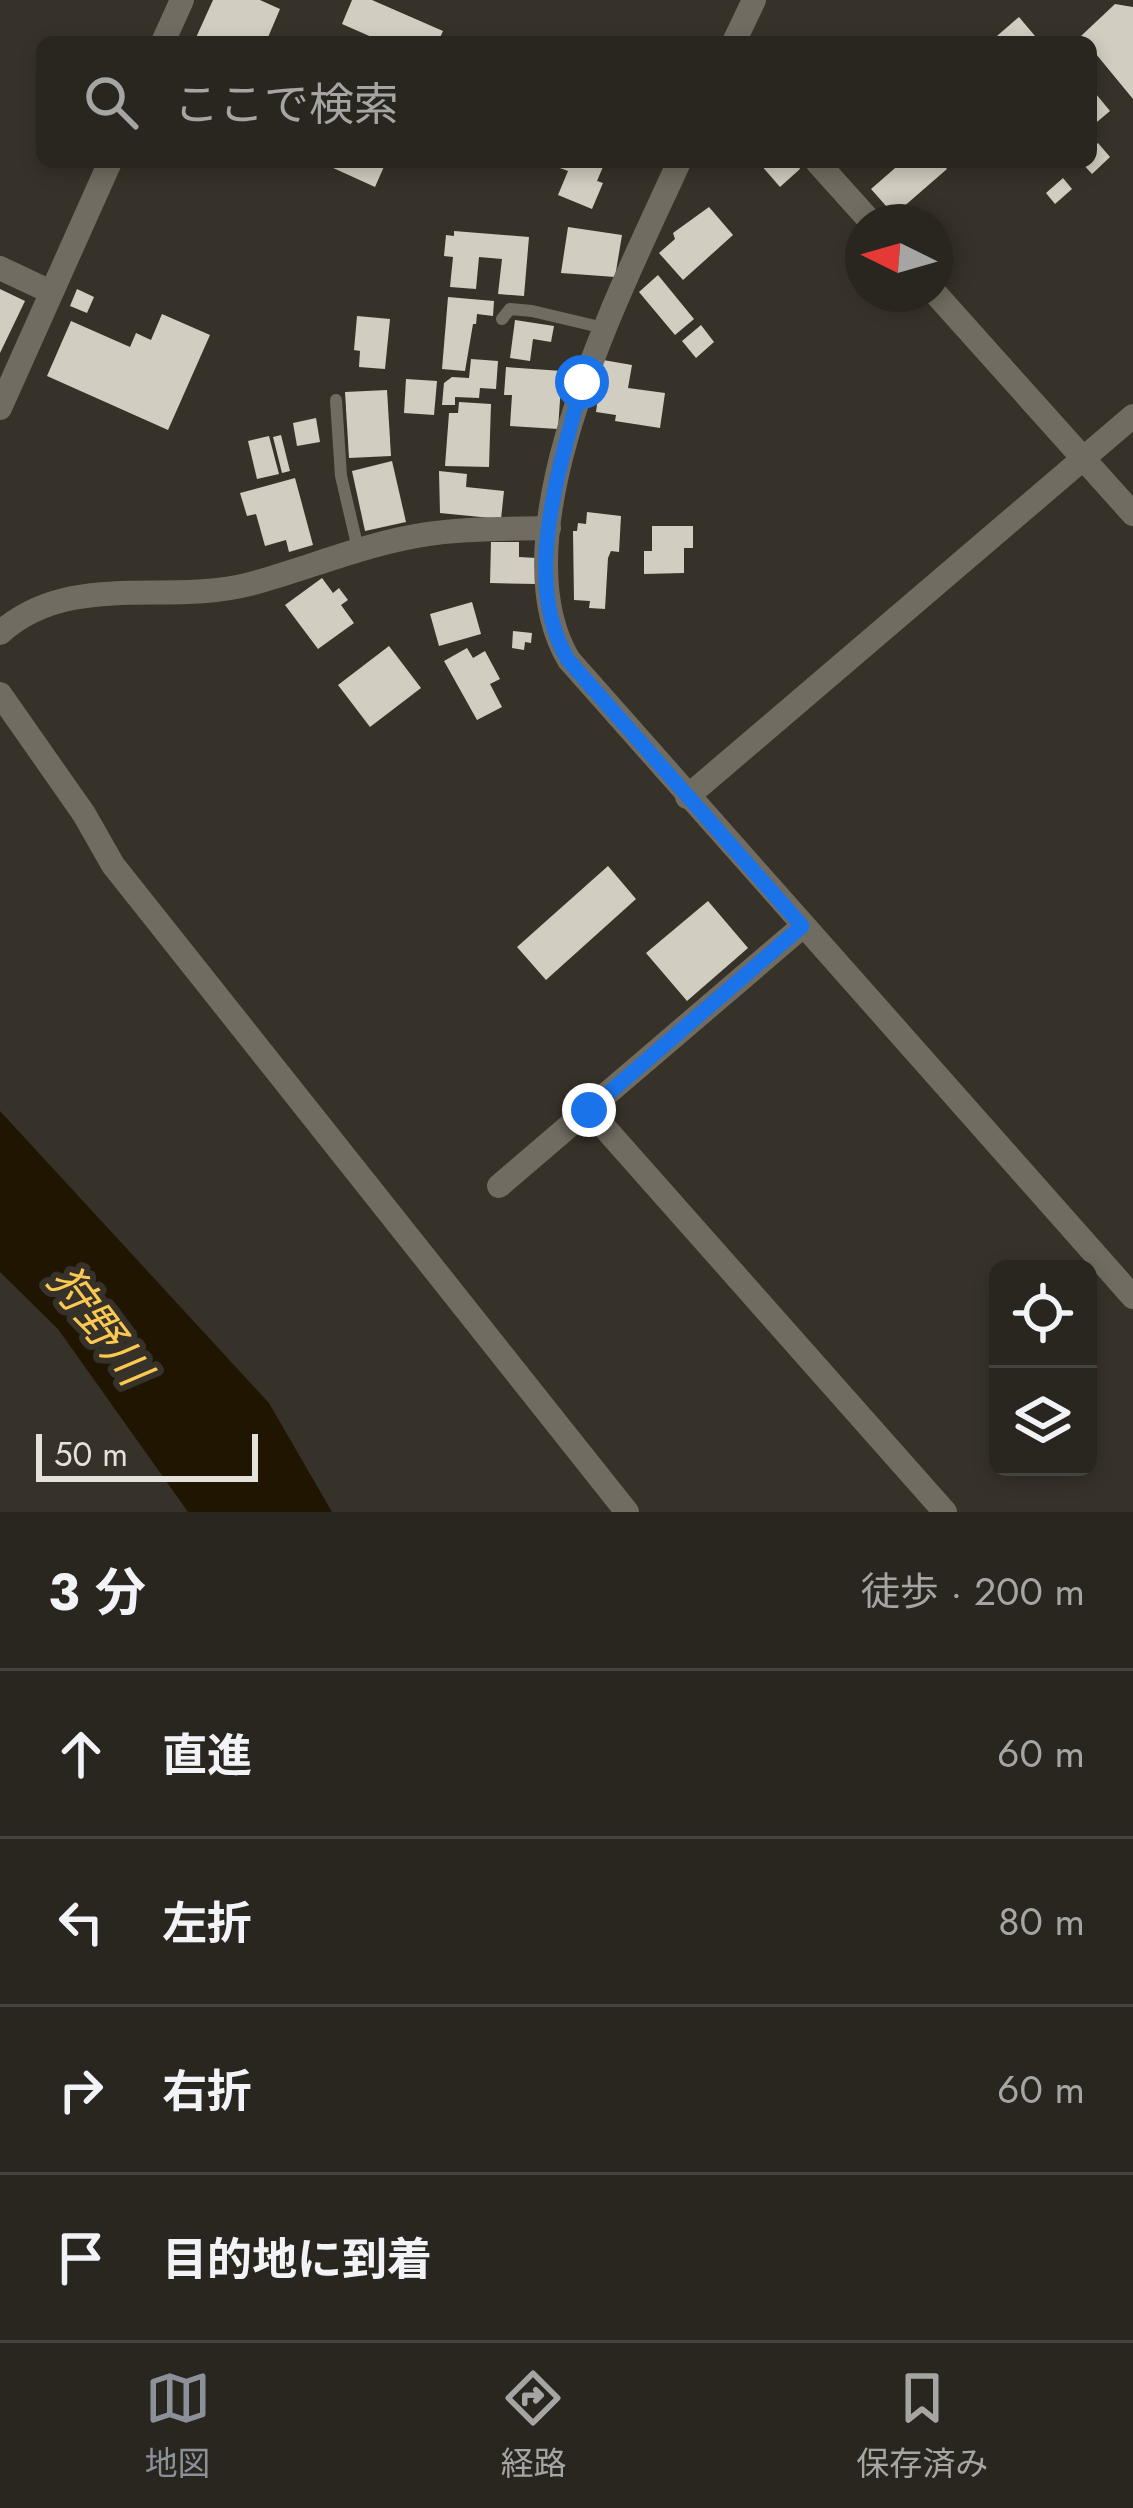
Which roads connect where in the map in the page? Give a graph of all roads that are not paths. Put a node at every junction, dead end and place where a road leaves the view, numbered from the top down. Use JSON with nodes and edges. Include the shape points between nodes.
{"nodes":[{"id":1,"x":182,"y":0,"type":"edge"},
{"id":2,"x":754,"y":0,"type":"edge"},
{"id":3,"x":166,"y":36,"type":"edge"},
{"id":4,"x":737,"y":36,"type":"edge"},
{"id":5,"x":107,"y":168,"type":"edge"},
{"id":6,"x":676,"y":168,"type":"edge"},
{"id":7,"x":822,"y":168,"type":"edge"},
{"id":8,"x":855,"y":204,"type":"edge"},
{"id":9,"x":0,"y":268,"type":"edge"},
{"id":10,"x":52,"y":292,"type":"junction"},
{"id":11,"x":952,"y":312,"type":"edge"},
{"id":12,"x":502,"y":319,"type":"dead end"},
{"id":13,"x":604,"y":328,"type":"junction"},
{"id":14,"x":335,"y":400,"type":"dead end"},
{"id":15,"x":0,"y":408,"type":"edge"},
{"id":16,"x":1133,"y":416,"type":"edge"},
{"id":17,"x":1084,"y":459,"type":"junction"},
{"id":18,"x":1133,"y":514,"type":"edge"},
{"id":19,"x":549,"y":528,"type":"junction"},
{"id":20,"x":358,"y":549,"type":"junction"},
{"id":21,"x":0,"y":633,"type":"edge"},
{"id":22,"x":0,"y":694,"type":"edge"},
{"id":23,"x":688,"y":797,"type":"junction"},
{"id":24,"x":802,"y":926,"type":"junction"},
{"id":25,"x":589,"y":1110,"type":"junction"},
{"id":26,"x":499,"y":1186,"type":"dead end"},
{"id":27,"x":1133,"y":1298,"type":"edge"},
{"id":28,"x":628,"y":1512,"type":"edge"},
{"id":29,"x":945,"y":1512,"type":"edge"}],
"edges":[{"from":1,"to":3,"type":"street"},
{"from":2,"to":4,"type":"street"},
{"from":5,"to":10,"type":"street"},
{"from":6,"to":13,"type":"street"},
{"from":7,"to":8,"type":"street"},
{"from":9,"to":10,"type":"street"},
{"from":10,"to":15,"type":"street"},
{"from":11,"to":17,"type":"street"},
{"from":12,"to":13,"type":"lane","via":[[510,309],[532,310]]},
{"from":13,"to":19,"type":"street","via":[[582,382]]},
{"from":14,"to":20,"type":"lane"},
{"from":16,"to":17,"type":"street"},
{"from":17,"to":18,"type":"street"},
{"from":17,"to":23,"type":"street"},
{"from":19,"to":20,"type":"street","via":[[427,534]]},
{"from":19,"to":23,"type":"street","via":[[549,611],[558,642]]},
{"from":20,"to":21,"type":"street","via":[[249,584],[65,598]]},
{"from":22,"to":28,"type":"street","via":[[113,865]]},
{"from":23,"to":24,"type":"street"},
{"from":24,"to":25,"type":"street"},
{"from":24,"to":27,"type":"street"},
{"from":25,"to":26,"type":"street"},
{"from":25,"to":29,"type":"street"}]}
